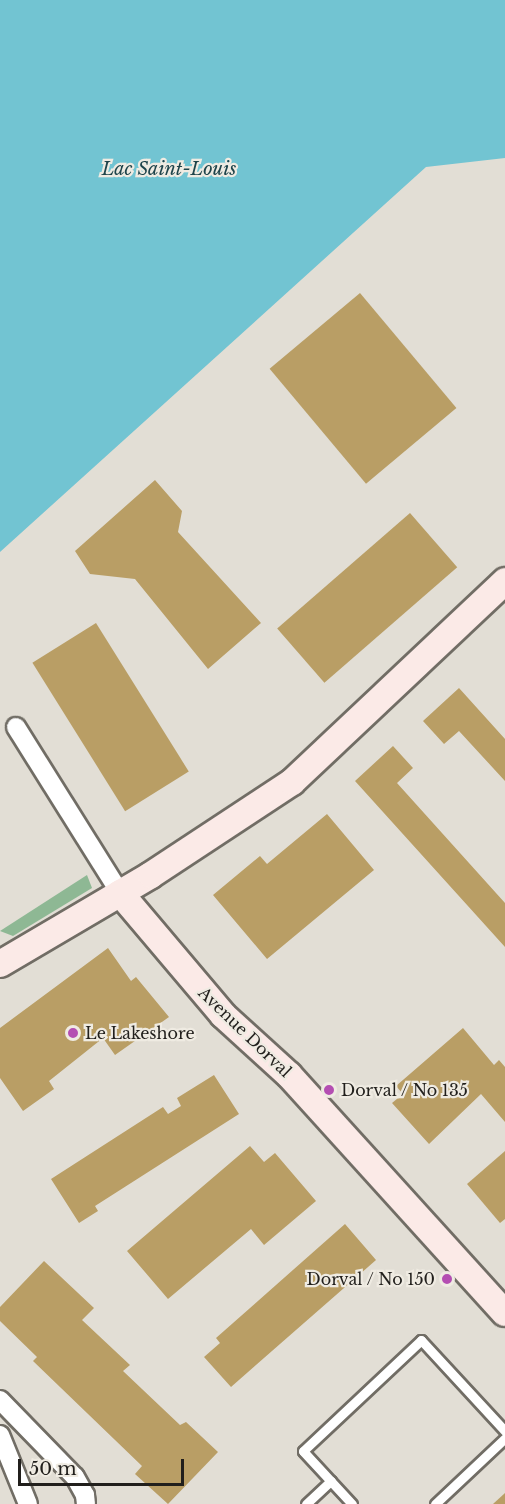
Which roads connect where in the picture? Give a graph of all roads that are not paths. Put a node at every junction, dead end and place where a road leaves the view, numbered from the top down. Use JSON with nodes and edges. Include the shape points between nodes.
{"nodes":[{"id":1,"x":505,"y":581,"type":"edge"},
{"id":2,"x":16,"y":727,"type":"dead end"},
{"id":3,"x":120,"y":893,"type":"junction"},
{"id":4,"x":0,"y":964,"type":"edge"},
{"id":5,"x":505,"y":1313,"type":"edge"},
{"id":6,"x":0,"y":1400,"type":"edge"},
{"id":7,"x":505,"y":1431,"type":"edge"},
{"id":8,"x":0,"y":1435,"type":"edge"},
{"id":9,"x":505,"y":1438,"type":"edge"},
{"id":10,"x":331,"y":1481,"type":"junction"},
{"id":11,"x":28,"y":1504,"type":"edge"},
{"id":12,"x":86,"y":1504,"type":"edge"},
{"id":13,"x":306,"y":1504,"type":"edge"},
{"id":14,"x":352,"y":1504,"type":"edge"},
{"id":15,"x":435,"y":1504,"type":"edge"}],
"edges":[{"from":1,"to":3,"type":"street","via":[[292,782]]},
{"from":2,"to":3,"type":"street","name":"Avenue Dorval"},
{"from":3,"to":4,"type":"street"},
{"from":3,"to":5,"type":"street","name":"Avenue Dorval","via":[[223,1015],[289,1075]]},
{"from":6,"to":12,"type":"street","via":[[75,1476]]},
{"from":7,"to":10,"type":"lane","via":[[421,1340],[303,1451]]},
{"from":8,"to":11,"type":"street"},
{"from":9,"to":15,"type":"lane"},
{"from":10,"to":13,"type":"lane"},
{"from":10,"to":14,"type":"lane"}]}
